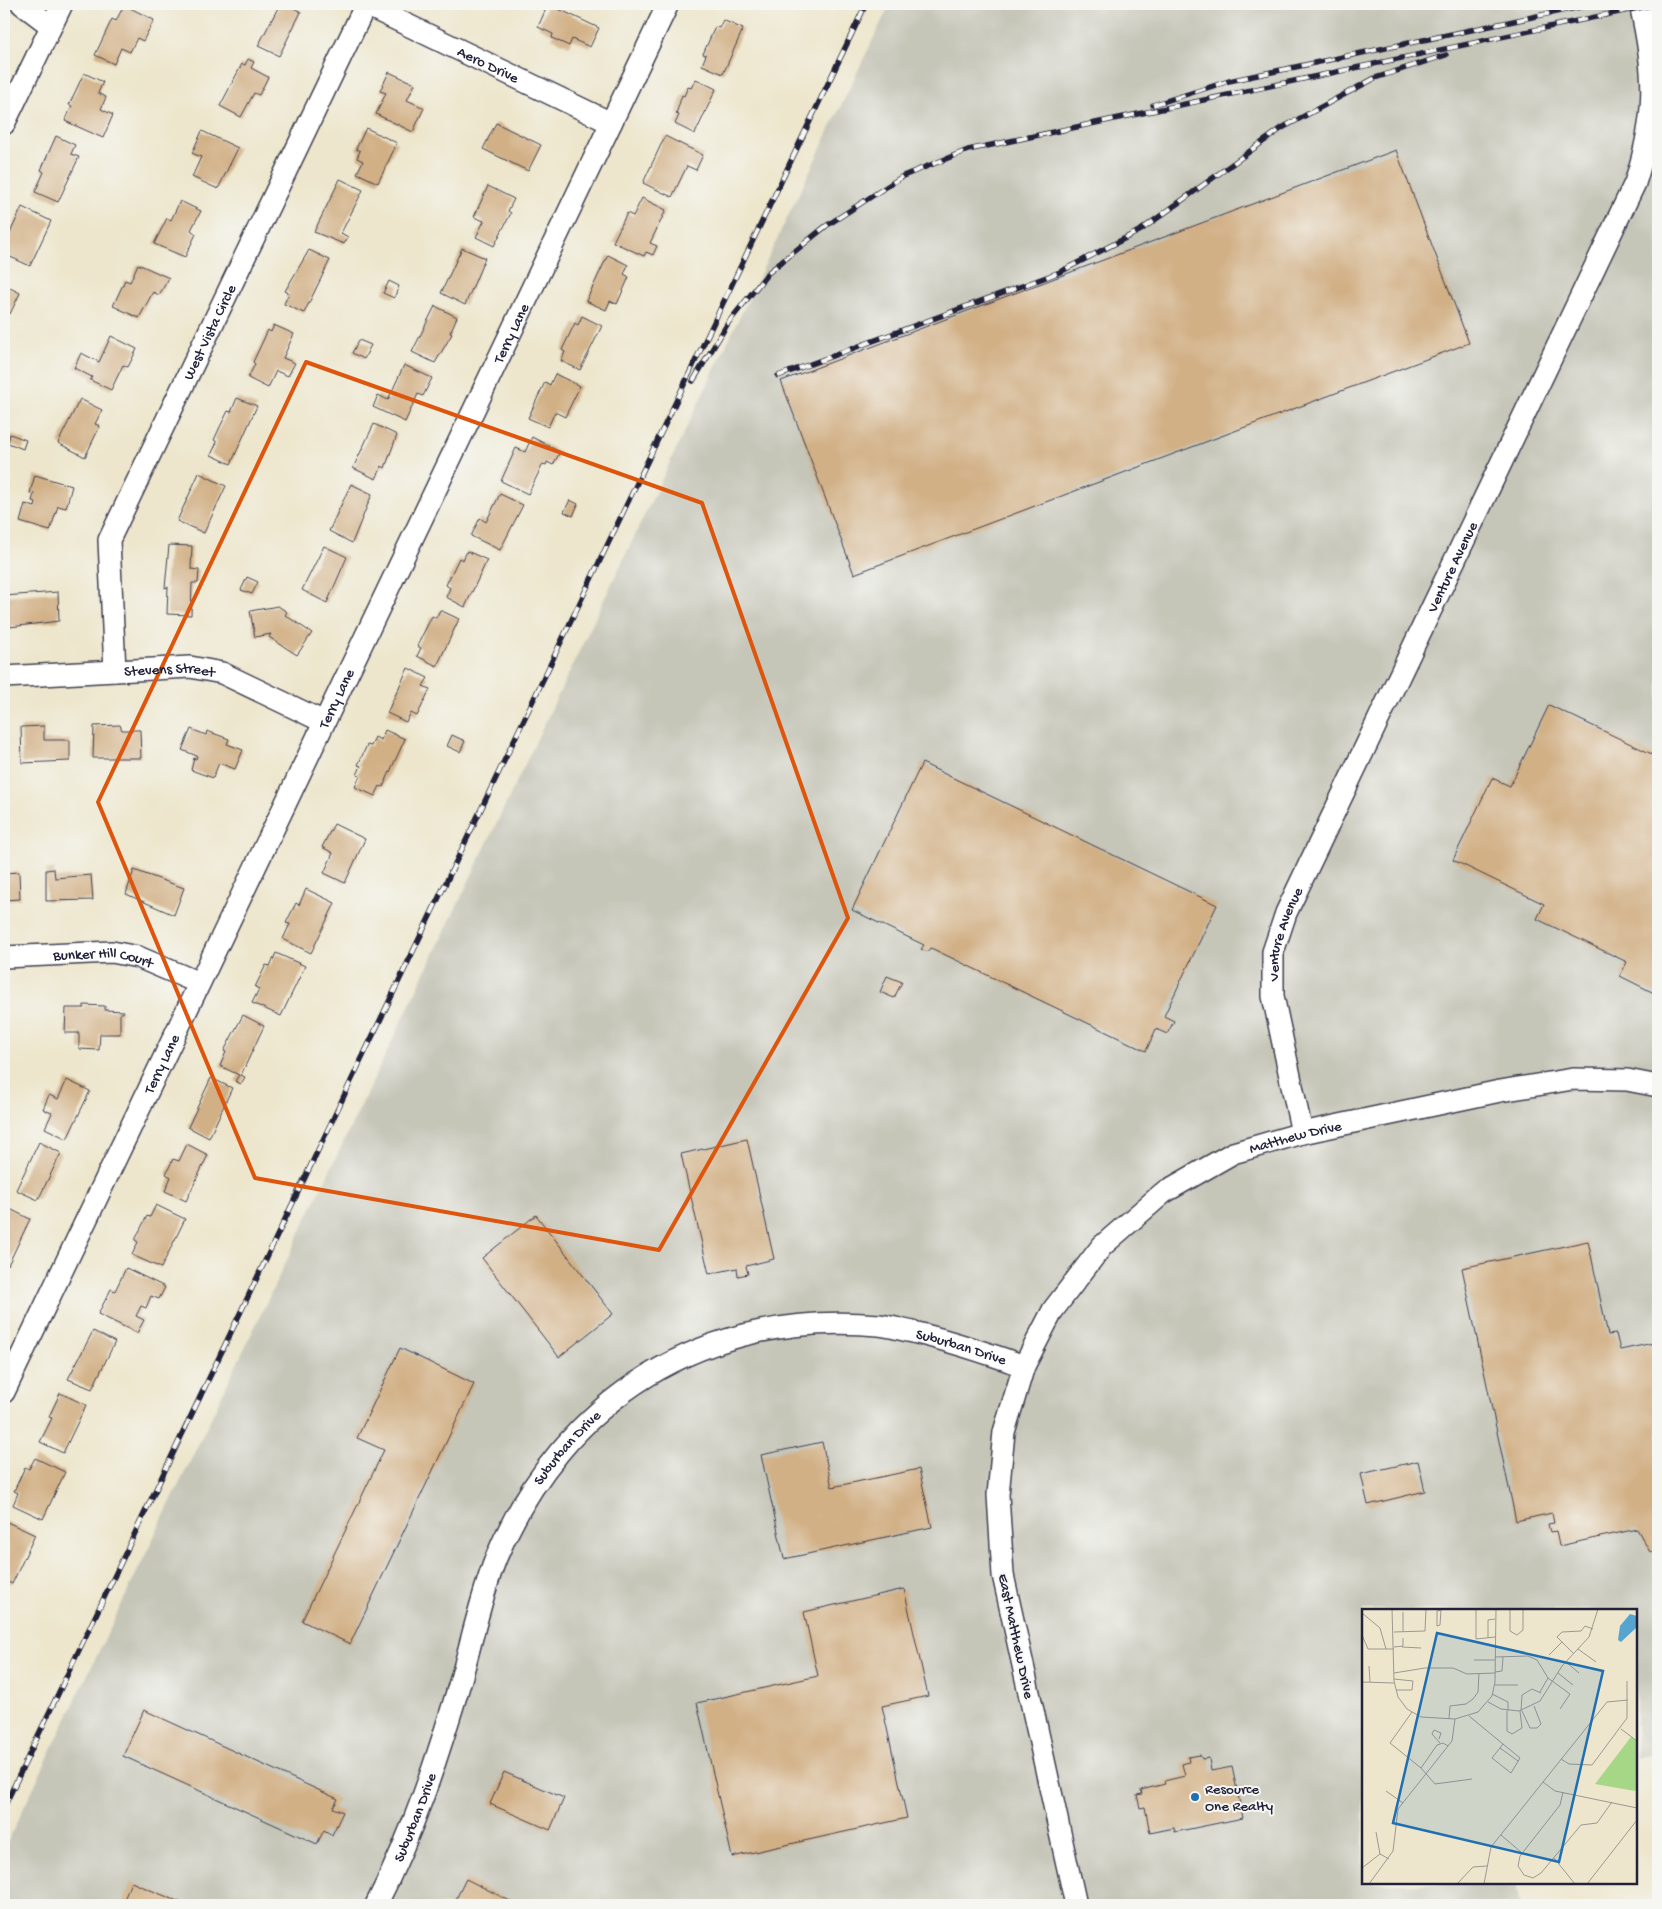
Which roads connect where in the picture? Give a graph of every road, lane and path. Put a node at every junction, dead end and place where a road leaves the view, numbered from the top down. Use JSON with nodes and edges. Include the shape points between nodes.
{"nodes":[{"id":1,"x":22,"y":4,"type":"edge"},
{"id":2,"x":62,"y":4,"type":"edge"},
{"id":3,"x":366,"y":4,"type":"edge"},
{"id":4,"x":668,"y":4,"type":"edge"},
{"id":5,"x":1640,"y":4,"type":"edge"},
{"id":6,"x":51,"y":26,"type":"junction"},
{"id":7,"x":612,"y":123,"type":"junction"},
{"id":8,"x":4,"y":124,"type":"edge"},
{"id":9,"x":115,"y":671,"type":"junction"},
{"id":10,"x":4,"y":677,"type":"edge"},
{"id":11,"x":324,"y":722,"type":"junction"},
{"id":12,"x":4,"y":957,"type":"edge"},
{"id":13,"x":199,"y":983,"type":"junction"},
{"id":14,"x":1658,"y":1086,"type":"edge"},
{"id":15,"x":1302,"y":1133,"type":"junction"},
{"id":16,"x":1024,"y":1366,"type":"junction"},
{"id":17,"x":4,"y":1392,"type":"edge"},
{"id":18,"x":376,"y":1905,"type":"edge"},
{"id":19,"x":1076,"y":1905,"type":"edge"}],
"edges":[{"from":1,"to":6,"type":"street"},
{"from":2,"to":6,"type":"street"},
{"from":3,"to":7,"type":"street","name":"Aero Drive"},
{"from":3,"to":9,"type":"street","name":"West Vista Circle","via":[[109,540]]},
{"from":4,"to":7,"type":"street","name":"Terry Lane"},
{"from":5,"to":15,"type":"street","name":"Venture Avenue","via":[[1653,76],[1647,145],[1635,182],[1286,913],[1273,952],[1273,996]]},
{"from":6,"to":8,"type":"street"},
{"from":7,"to":11,"type":"street","name":"Terry Lane"},
{"from":9,"to":10,"type":"street","name":"Stevens Street"},
{"from":9,"to":11,"type":"street","name":"Stevens Street","via":[[190,668],[222,673]]},
{"from":11,"to":13,"type":"street","name":"Terry Lane"},
{"from":12,"to":13,"type":"street","name":"Bunker Hill Court","via":[[112,952],[138,957]]},
{"from":13,"to":17,"type":"street","name":"Terry Lane"},
{"from":14,"to":15,"type":"street","name":"Matthew Drive","via":[[1627,1080],[1573,1079]]},
{"from":15,"to":16,"type":"street","name":"Matthew Drive","via":[[1233,1153],[1163,1193],[1102,1246],[1053,1310]]},
{"from":16,"to":18,"type":"street","name":"Suburban Drive","via":[[954,1342],[880,1325],[792,1324],[711,1344],[638,1380],[579,1428],[528,1492],[496,1560],[432,1775],[395,1868]]},
{"from":16,"to":19,"type":"street","name":"East Matthew Drive","via":[[1004,1432],[998,1495],[1003,1575]]}]}
